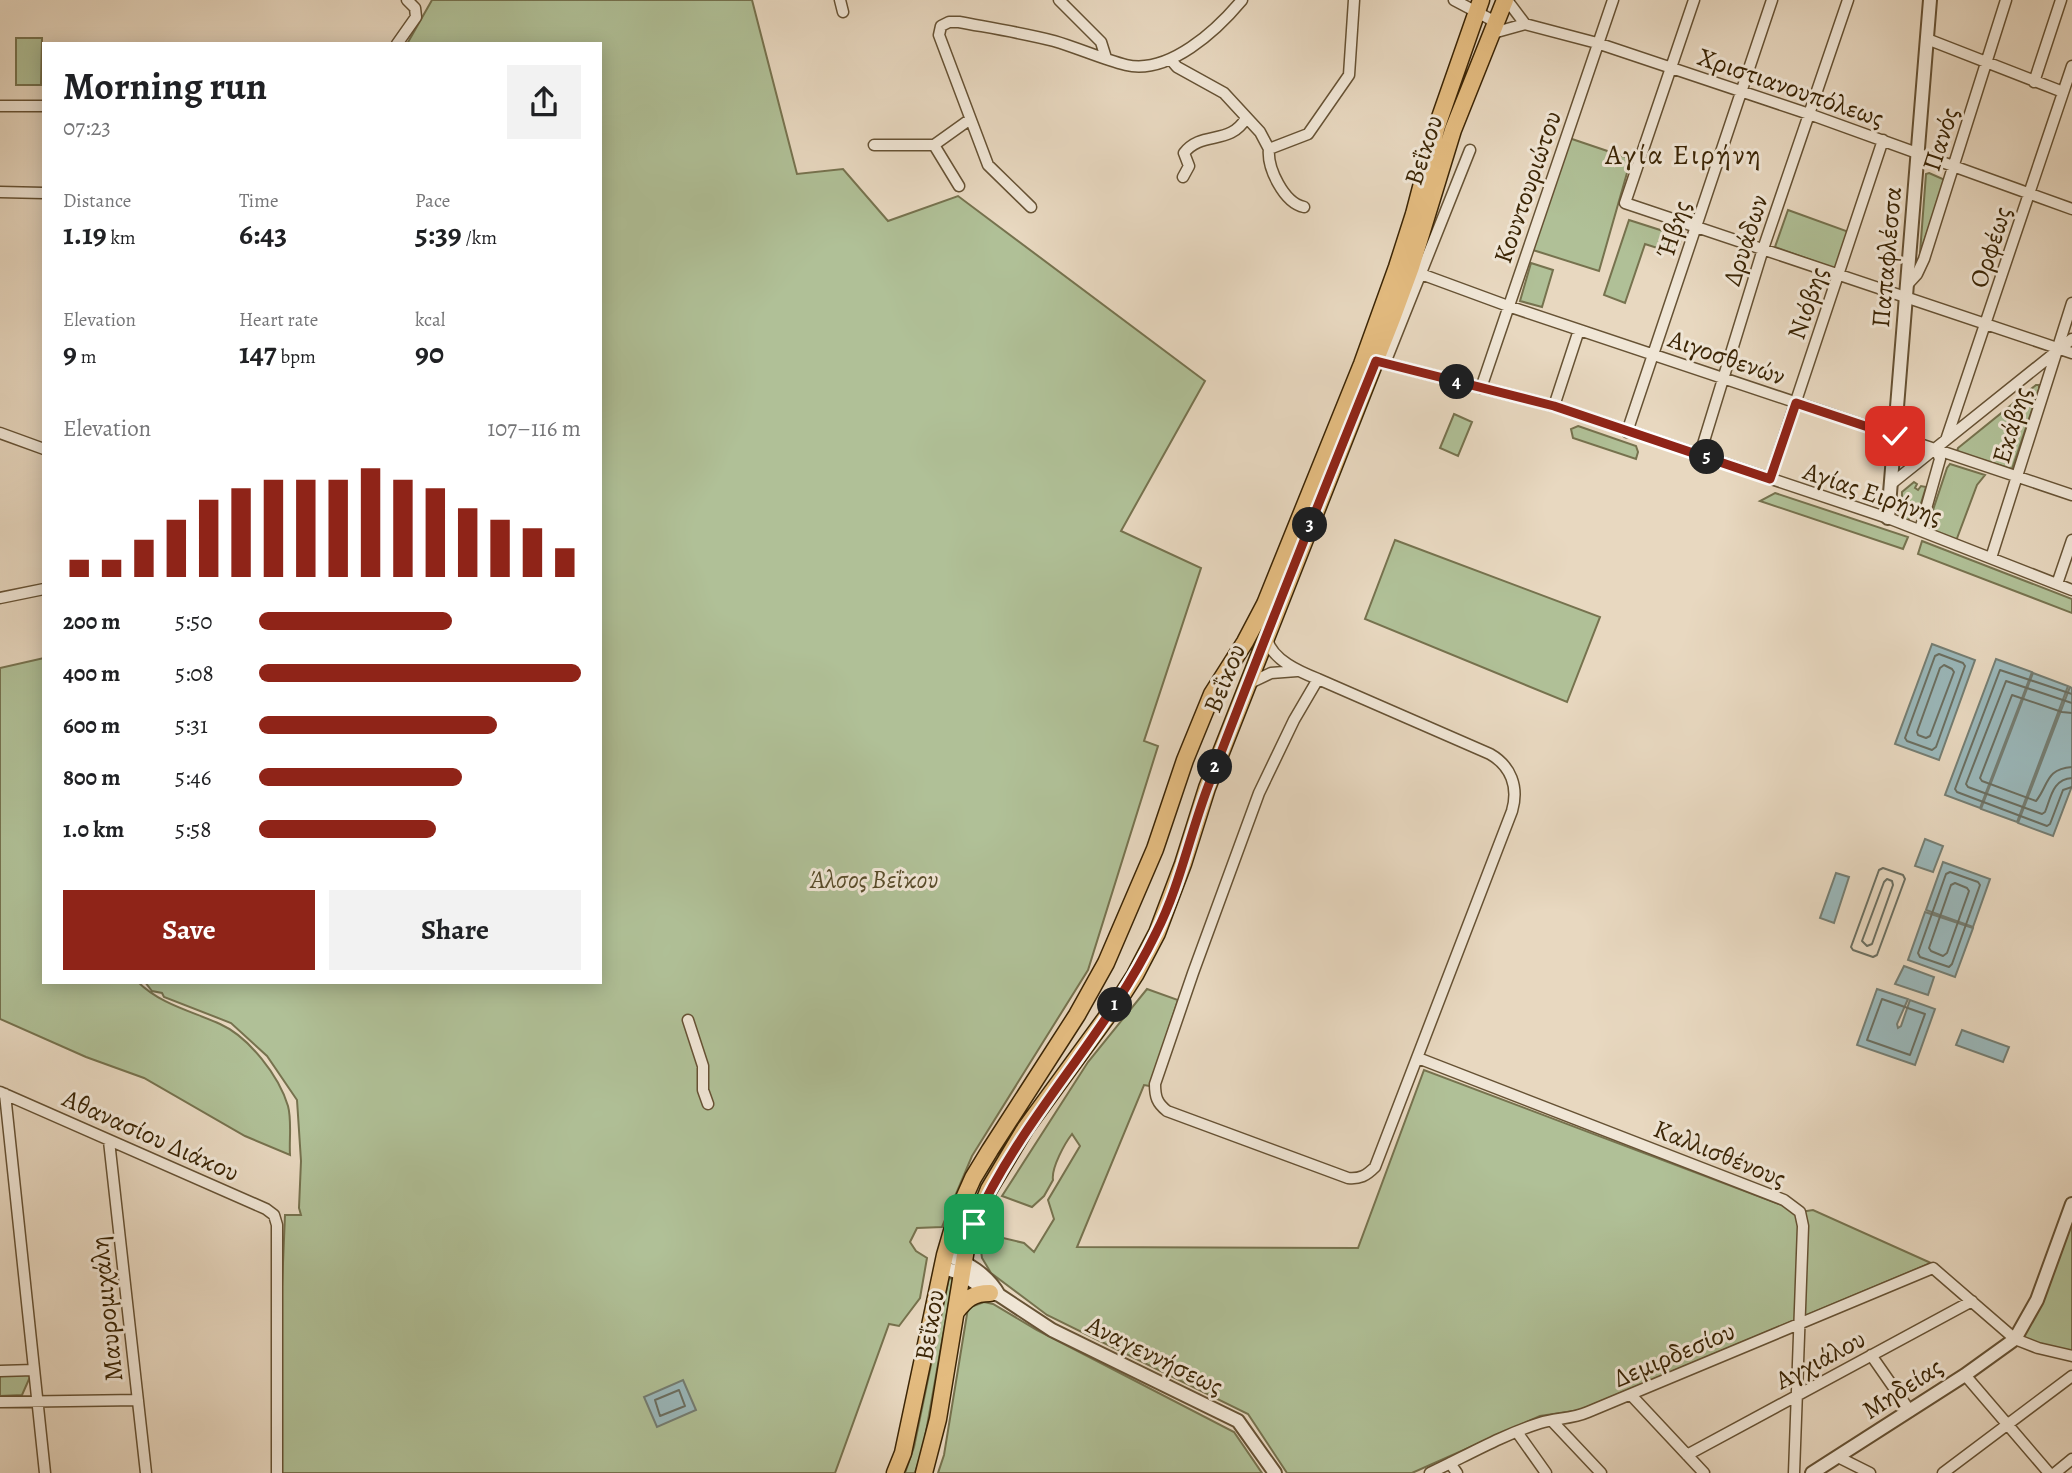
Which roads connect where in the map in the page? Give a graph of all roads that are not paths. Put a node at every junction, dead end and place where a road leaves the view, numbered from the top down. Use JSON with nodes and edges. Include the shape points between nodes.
{"nodes":[{"id":1,"x":840,"y":0,"type":"edge"},
{"id":2,"x":1059,"y":0,"type":"edge"},
{"id":3,"x":1242,"y":0,"type":"edge"},
{"id":4,"x":1354,"y":0,"type":"edge"},
{"id":5,"x":1454,"y":0,"type":"edge"},
{"id":6,"x":1506,"y":0,"type":"edge"},
{"id":7,"x":1613,"y":0,"type":"edge"},
{"id":8,"x":1694,"y":0,"type":"edge"},
{"id":9,"x":1772,"y":0,"type":"edge"},
{"id":10,"x":1848,"y":0,"type":"edge"},
{"id":11,"x":1930,"y":0,"type":"edge"},
{"id":12,"x":2006,"y":0,"type":"edge"},
{"id":13,"x":2061,"y":0,"type":"edge"},
{"id":14,"x":410,"y":2,"type":"edge"},
{"id":15,"x":1479,"y":6,"type":"edge"},
{"id":16,"x":843,"y":12,"type":"dead end"},
{"id":17,"x":1525,"y":23,"type":"junction"},
{"id":18,"x":1494,"y":30,"type":"junction"},
{"id":19,"x":1927,"y":39,"type":"junction"},
{"id":20,"x":398,"y":42,"type":"edge"},
{"id":21,"x":1597,"y":43,"type":"junction"},
{"id":22,"x":1106,"y":58,"type":"junction"},
{"id":23,"x":1171,"y":60,"type":"junction"},
{"id":24,"x":1987,"y":62,"type":"junction"},
{"id":25,"x":2072,"y":66,"type":"edge"},
{"id":26,"x":1669,"y":69,"type":"junction"},
{"id":27,"x":2034,"y":82,"type":"junction"},
{"id":28,"x":1741,"y":91,"type":"junction"},
{"id":29,"x":2065,"y":96,"type":"edge"},
{"id":30,"x":0,"y":106,"type":"edge"},
{"id":31,"x":42,"y":106,"type":"edge"},
{"id":32,"x":1809,"y":114,"type":"junction"},
{"id":33,"x":1246,"y":118,"type":"junction"},
{"id":34,"x":969,"y":120,"type":"junction"},
{"id":35,"x":1883,"y":140,"type":"junction"},
{"id":36,"x":874,"y":145,"type":"dead end"},
{"id":37,"x":934,"y":145,"type":"junction"},
{"id":38,"x":1269,"y":149,"type":"junction"},
{"id":39,"x":1470,"y":150,"type":"dead end"},
{"id":40,"x":1918,"y":153,"type":"junction"},
{"id":41,"x":1954,"y":166,"type":"junction"},
{"id":42,"x":1183,"y":177,"type":"dead end"},
{"id":43,"x":959,"y":186,"type":"dead end"},
{"id":44,"x":0,"y":192,"type":"edge"},
{"id":45,"x":42,"y":193,"type":"edge"},
{"id":46,"x":2029,"y":195,"type":"junction"},
{"id":47,"x":1031,"y":207,"type":"dead end"},
{"id":48,"x":1304,"y":207,"type":"dead end"},
{"id":49,"x":2072,"y":209,"type":"edge"},
{"id":50,"x":1696,"y":227,"type":"junction"},
{"id":51,"x":1763,"y":249,"type":"junction"},
{"id":52,"x":1416,"y":271,"type":"junction"},
{"id":53,"x":1839,"y":275,"type":"junction"},
{"id":54,"x":1905,"y":291,"type":"junction"},
{"id":55,"x":2072,"y":303,"type":"edge"},
{"id":56,"x":1508,"y":306,"type":"junction"},
{"id":57,"x":1986,"y":324,"type":"junction"},
{"id":58,"x":1579,"y":330,"type":"junction"},
{"id":59,"x":2072,"y":340,"type":"edge"},
{"id":60,"x":2058,"y":350,"type":"junction"},
{"id":61,"x":2072,"y":353,"type":"edge"},
{"id":62,"x":1653,"y":355,"type":"junction"},
{"id":63,"x":1381,"y":362,"type":"junction"},
{"id":64,"x":1722,"y":378,"type":"junction"},
{"id":65,"x":1481,"y":388,"type":"junction"},
{"id":66,"x":1796,"y":403,"type":"junction"},
{"id":67,"x":1554,"y":406,"type":"junction"},
{"id":68,"x":1628,"y":432,"type":"junction"},
{"id":69,"x":0,"y":433,"type":"edge"},
{"id":70,"x":1895,"y":436,"type":"junction"},
{"id":71,"x":1946,"y":440,"type":"junction"},
{"id":72,"x":42,"y":448,"type":"edge"},
{"id":73,"x":1936,"y":449,"type":"junction"},
{"id":74,"x":1700,"y":454,"type":"junction"},
{"id":75,"x":2017,"y":476,"type":"junction"},
{"id":76,"x":1770,"y":479,"type":"junction"},
{"id":77,"x":1891,"y":484,"type":"junction"},
{"id":78,"x":2072,"y":495,"type":"edge"},
{"id":79,"x":1888,"y":518,"type":"junction"},
{"id":80,"x":1920,"y":530,"type":"junction"},
{"id":81,"x":2072,"y":540,"type":"edge"},
{"id":82,"x":1991,"y":558,"type":"junction"},
{"id":83,"x":2057,"y":584,"type":"junction"},
{"id":84,"x":42,"y":589,"type":"edge"},
{"id":85,"x":2072,"y":590,"type":"edge"},
{"id":86,"x":0,"y":598,"type":"edge"},
{"id":87,"x":1266,"y":639,"type":"junction"},
{"id":88,"x":1297,"y":671,"type":"junction"},
{"id":89,"x":1318,"y":679,"type":"junction"},
{"id":90,"x":1247,"y":685,"type":"junction"},
{"id":91,"x":688,"y":1020,"type":"dead end"},
{"id":92,"x":1418,"y":1058,"type":"junction"},
{"id":93,"x":2,"y":1093,"type":"edge"},
{"id":94,"x":708,"y":1104,"type":"dead end"},
{"id":95,"x":109,"y":1140,"type":"junction"},
{"id":96,"x":2072,"y":1204,"type":"edge"},
{"id":97,"x":944,"y":1261,"type":"junction"},
{"id":98,"x":963,"y":1267,"type":"junction"},
{"id":99,"x":994,"y":1294,"type":"junction"},
{"id":100,"x":1972,"y":1301,"type":"junction"},
{"id":101,"x":956,"y":1312,"type":"junction"},
{"id":102,"x":1799,"y":1323,"type":"junction"},
{"id":103,"x":2015,"y":1339,"type":"junction"},
{"id":104,"x":1871,"y":1355,"type":"junction"},
{"id":105,"x":2072,"y":1356,"type":"edge"},
{"id":106,"x":34,"y":1370,"type":"junction"},
{"id":107,"x":0,"y":1371,"type":"edge"},
{"id":108,"x":1965,"y":1375,"type":"junction"},
{"id":109,"x":2072,"y":1376,"type":"edge"},
{"id":110,"x":1797,"y":1394,"type":"junction"},
{"id":111,"x":1630,"y":1395,"type":"junction"},
{"id":112,"x":138,"y":1400,"type":"junction"},
{"id":113,"x":0,"y":1402,"type":"edge"},
{"id":114,"x":37,"y":1402,"type":"junction"},
{"id":115,"x":1910,"y":1410,"type":"junction"},
{"id":116,"x":1552,"y":1421,"type":"junction"},
{"id":117,"x":2007,"y":1423,"type":"junction"},
{"id":118,"x":1517,"y":1433,"type":"junction"},
{"id":119,"x":1687,"y":1455,"type":"junction"},
{"id":120,"x":1838,"y":1457,"type":"junction"},
{"id":121,"x":2072,"y":1459,"type":"edge"},
{"id":122,"x":1450,"y":1463,"type":"junction"},
{"id":123,"x":1596,"y":1471,"type":"edge"},
{"id":124,"x":45,"y":1473,"type":"edge"},
{"id":125,"x":146,"y":1473,"type":"edge"},
{"id":126,"x":277,"y":1473,"type":"edge"},
{"id":127,"x":895,"y":1473,"type":"edge"},
{"id":128,"x":924,"y":1473,"type":"edge"},
{"id":129,"x":1275,"y":1473,"type":"edge"},
{"id":130,"x":1430,"y":1473,"type":"edge"},
{"id":131,"x":1457,"y":1473,"type":"edge"},
{"id":132,"x":1546,"y":1473,"type":"edge"},
{"id":133,"x":1704,"y":1473,"type":"edge"},
{"id":134,"x":1794,"y":1473,"type":"edge"},
{"id":135,"x":1812,"y":1473,"type":"edge"},
{"id":136,"x":1870,"y":1473,"type":"edge"},
{"id":137,"x":1942,"y":1473,"type":"edge"},
{"id":138,"x":2049,"y":1473,"type":"edge"},
{"id":139,"x":2055,"y":1473,"type":"edge"}],
"edges":[{"from":1,"to":16,"type":"street"},
{"from":2,"to":22,"type":"street","via":[[1101,42]]},
{"from":3,"to":23,"type":"street","via":[[1222,24]]},
{"from":4,"to":38,"type":"street","via":[[1349,75],[1308,134]]},
{"from":5,"to":15,"type":"street"},
{"from":6,"to":17,"type":"street"},
{"from":6,"to":18,"type":"main road","name":"Βεΐκου"},
{"from":7,"to":21,"type":"street","name":"Κουντουριώτου"},
{"from":8,"to":26,"type":"street"},
{"from":9,"to":28,"type":"street","name":"Ήβης"},
{"from":10,"to":32,"type":"street","name":"Δρυάδων"},
{"from":11,"to":19,"type":"street","name":"Παπαφλέσσα"},
{"from":12,"to":24,"type":"street","name":"Πανός"},
{"from":13,"to":27,"type":"street"},
{"from":14,"to":20,"type":"street","via":[[416,10],[415,20]]},
{"from":15,"to":18,"type":"street"},
{"from":15,"to":97,"type":"main road","name":"Βεΐκου","via":[[1437,126],[1397,267],[1265,604],[1212,694],[1155,849],[1106,963],[973,1178]]},
{"from":17,"to":18,"type":"street"},
{"from":17,"to":21,"type":"street","name":"Χριστιανουπόλεως"},
{"from":18,"to":52,"type":"main road","name":"Βεΐκου","via":[[1453,130]]},
{"from":19,"to":24,"type":"street"},
{"from":19,"to":40,"type":"street","name":"Παπαφλέσσα"},
{"from":21,"to":26,"type":"street","name":"Χριστιανουπόλεως"},
{"from":21,"to":56,"type":"street","name":"Κουντουριώτου"},
{"from":22,"to":23,"type":"street","via":[[1143,67]]},
{"from":22,"to":34,"type":"street","via":[[1053,41],[959,22],[944,24],[939,35]]},
{"from":23,"to":33,"type":"street","via":[[1224,93]]},
{"from":24,"to":27,"type":"street"},
{"from":24,"to":41,"type":"street","name":"Πανός"},
{"from":25,"to":29,"type":"street","name":"Ορφέως"},
{"from":26,"to":28,"type":"street","name":"Χριστιανουπόλεως"},
{"from":26,"to":50,"type":"street","via":[[1625,203]]},
{"from":27,"to":29,"type":"street"},
{"from":28,"to":32,"type":"street","name":"Χριστιανουπόλεως"},
{"from":28,"to":50,"type":"street","name":"Ήβης"},
{"from":29,"to":46,"type":"street","name":"Ορφέως"},
{"from":30,"to":31,"type":"street"},
{"from":32,"to":35,"type":"street","name":"Χριστιανουπόλεως"},
{"from":32,"to":51,"type":"street","name":"Δρυάδων"},
{"from":33,"to":38,"type":"street"},
{"from":33,"to":42,"type":"street","via":[[1232,134],[1189,147],[1184,153],[1189,166]]},
{"from":34,"to":37,"type":"street"},
{"from":34,"to":47,"type":"street","via":[[988,165]]},
{"from":35,"to":40,"type":"street","name":"Χριστιανουπόλεως"},
{"from":35,"to":53,"type":"street","name":"Νιόβης"},
{"from":36,"to":37,"type":"street"},
{"from":37,"to":43,"type":"street"},
{"from":38,"to":48,"type":"street","via":[[1271,167],[1287,198]]},
{"from":39,"to":52,"type":"street"},
{"from":40,"to":41,"type":"street","name":"Χριστιανουπόλεως"},
{"from":40,"to":54,"type":"street","name":"Παπαφλέσσα"},
{"from":41,"to":46,"type":"street","name":"Χριστιανουπόλεως"},
{"from":41,"to":54,"type":"street","name":"Πανός","via":[[1924,259]]},
{"from":44,"to":45,"type":"street"},
{"from":46,"to":49,"type":"street","name":"Χριστιανουπόλεως"},
{"from":46,"to":57,"type":"street","name":"Ορφέως"},
{"from":50,"to":51,"type":"street"},
{"from":50,"to":62,"type":"street","name":"Ήβης"},
{"from":51,"to":53,"type":"street"},
{"from":51,"to":64,"type":"street","name":"Δρυάδων"},
{"from":52,"to":56,"type":"street","name":"Αιγοσθενών"},
{"from":52,"to":63,"type":"main road","name":"Βεΐκου"},
{"from":53,"to":54,"type":"street"},
{"from":53,"to":66,"type":"street","name":"Νιόβης"},
{"from":54,"to":57,"type":"street"},
{"from":54,"to":70,"type":"street","name":"Παπαφλέσσα"},
{"from":55,"to":60,"type":"street","name":"Εκάβης"},
{"from":56,"to":58,"type":"street","name":"Αιγοσθενών"},
{"from":56,"to":65,"type":"street","name":"Κουντουριώτου"},
{"from":57,"to":60,"type":"street"},
{"from":57,"to":71,"type":"street","name":"Ορφέως"},
{"from":58,"to":62,"type":"street","name":"Αιγοσθενών"},
{"from":58,"to":67,"type":"street"},
{"from":59,"to":60,"type":"street"},
{"from":60,"to":61,"type":"street"},
{"from":60,"to":71,"type":"street"},
{"from":60,"to":75,"type":"street","name":"Εκάβης"},
{"from":62,"to":64,"type":"street","name":"Αιγοσθενών"},
{"from":62,"to":68,"type":"street","name":"Ήβης"},
{"from":63,"to":65,"type":"street","name":"Αγίας Ειρήνης"},
{"from":63,"to":87,"type":"main road","name":"Βεΐκου"},
{"from":64,"to":66,"type":"street","name":"Αιγοσθενών"},
{"from":64,"to":74,"type":"street","name":"Δρυάδων"},
{"from":65,"to":67,"type":"street","name":"Αγίας Ειρήνης"},
{"from":66,"to":70,"type":"street","name":"Αιγοσθενών"},
{"from":66,"to":76,"type":"street","name":"Νιόβης"},
{"from":67,"to":68,"type":"street","name":"Αγίας Ειρήνης"},
{"from":68,"to":74,"type":"street","name":"Αγίας Ειρήνης"},
{"from":69,"to":72,"type":"street"},
{"from":70,"to":73,"type":"street","name":"Αιγοσθενών"},
{"from":70,"to":77,"type":"street","name":"Παπαφλέσσα"},
{"from":71,"to":73,"type":"street"},
{"from":73,"to":75,"type":"street","name":"Αιγοσθενών"},
{"from":73,"to":77,"type":"street"},
{"from":73,"to":80,"type":"street","via":[[1940,459]]},
{"from":74,"to":76,"type":"street","name":"Αγίας Ειρήνης"},
{"from":75,"to":78,"type":"street","name":"Αιγοσθενών"},
{"from":75,"to":82,"type":"street","name":"Εκάβης"},
{"from":76,"to":79,"type":"street","name":"Αγίας Ειρήνης"},
{"from":77,"to":79,"type":"street","name":"Παπαφλέσσα"},
{"from":79,"to":80,"type":"street","name":"Αγίας Ειρήνης"},
{"from":80,"to":82,"type":"street","name":"Αγίας Ειρήνης"},
{"from":81,"to":83,"type":"street"},
{"from":82,"to":83,"type":"street","name":"Αγίας Ειρήνης"},
{"from":83,"to":85,"type":"street","name":"Αγίας Ειρήνης"},
{"from":84,"to":86,"type":"street"},
{"from":87,"to":88,"type":"street","via":[[1270,649]]},
{"from":87,"to":90,"type":"main road","name":"Βεΐκου"},
{"from":88,"to":89,"type":"street"},
{"from":88,"to":90,"type":"street","via":[[1271,673]]},
{"from":89,"to":92,"type":"street","via":[[1490,754],[1503,762],[1512,780],[1512,811]]},
{"from":89,"to":92,"type":"street","via":[[1259,793],[1193,973],[1155,1095],[1167,1111],[1348,1178],[1359,1178],[1375,1167]]},
{"from":90,"to":98,"type":"main road","name":"Βεΐκου","via":[[1157,933],[1130,983],[989,1189],[967,1243]]},
{"from":91,"to":94,"type":"street","via":[[703,1066]]},
{"from":92,"to":102,"type":"street","name":"Καλλισθένους","via":[[1795,1207],[1804,1226]]},
{"from":93,"to":95,"type":"street","name":"Αθανασίου Διάκου"},
{"from":93,"to":106,"type":"street"},
{"from":95,"to":112,"type":"street","name":"Μαυρομιχάλη"},
{"from":95,"to":126,"type":"street","name":"Αθανασίου Διάκου","via":[[274,1215]]},
{"from":96,"to":103,"type":"street","via":[[2037,1300]]},
{"from":97,"to":98,"type":"street","name":"Αναγεννήσεως"},
{"from":97,"to":127,"type":"main road","name":"Βεΐκου"},
{"from":98,"to":99,"type":"street","name":"Αναγεννήσεως"},
{"from":98,"to":101,"type":"main road","name":"Βεΐκου"},
{"from":99,"to":101,"type":"main road","via":[[972,1296]]},
{"from":99,"to":129,"type":"street","name":"Αναγεννήσεως","via":[[1052,1330],[1238,1421]]},
{"from":100,"to":102,"type":"street","name":"Δεμιρδεσίου","via":[[1933,1268]]},
{"from":100,"to":103,"type":"street"},
{"from":100,"to":104,"type":"street","name":"Αγχιάλου"},
{"from":101,"to":128,"type":"main road","name":"Βεΐκου"},
{"from":102,"to":110,"type":"street","name":"Καλλισθένους"},
{"from":102,"to":111,"type":"street","name":"Δεμιρδεσίου"},
{"from":103,"to":105,"type":"street"},
{"from":103,"to":108,"type":"street","name":"Μηδείας"},
{"from":104,"to":110,"type":"street","name":"Αγχιάλου"},
{"from":104,"to":115,"type":"street"},
{"from":106,"to":107,"type":"street"},
{"from":106,"to":114,"type":"street"},
{"from":108,"to":115,"type":"street","name":"Μηδείας"},
{"from":108,"to":117,"type":"street"},
{"from":109,"to":117,"type":"street"},
{"from":110,"to":119,"type":"street","name":"Αγχιάλου"},
{"from":110,"to":134,"type":"street","name":"Καλλισθένους"},
{"from":111,"to":116,"type":"street","name":"Δεμιρδεσίου","via":[[1574,1418]]},
{"from":111,"to":119,"type":"street"},
{"from":112,"to":114,"type":"street"},
{"from":112,"to":125,"type":"street","name":"Μαυρομιχάλη"},
{"from":113,"to":114,"type":"street"},
{"from":114,"to":124,"type":"street"},
{"from":115,"to":120,"type":"street","name":"Μηδείας"},
{"from":116,"to":118,"type":"street","name":"Δεμιρδεσίου"},
{"from":116,"to":123,"type":"street"},
{"from":117,"to":137,"type":"street"},
{"from":117,"to":138,"type":"street"},
{"from":118,"to":122,"type":"street","name":"Δεμιρδεσίου"},
{"from":118,"to":132,"type":"street"},
{"from":119,"to":133,"type":"street"},
{"from":120,"to":135,"type":"street","name":"Μηδείας"},
{"from":120,"to":136,"type":"street"},
{"from":121,"to":139,"type":"street"},
{"from":122,"to":130,"type":"street","name":"Δεμιρδεσίου"},
{"from":122,"to":131,"type":"street"}]}
